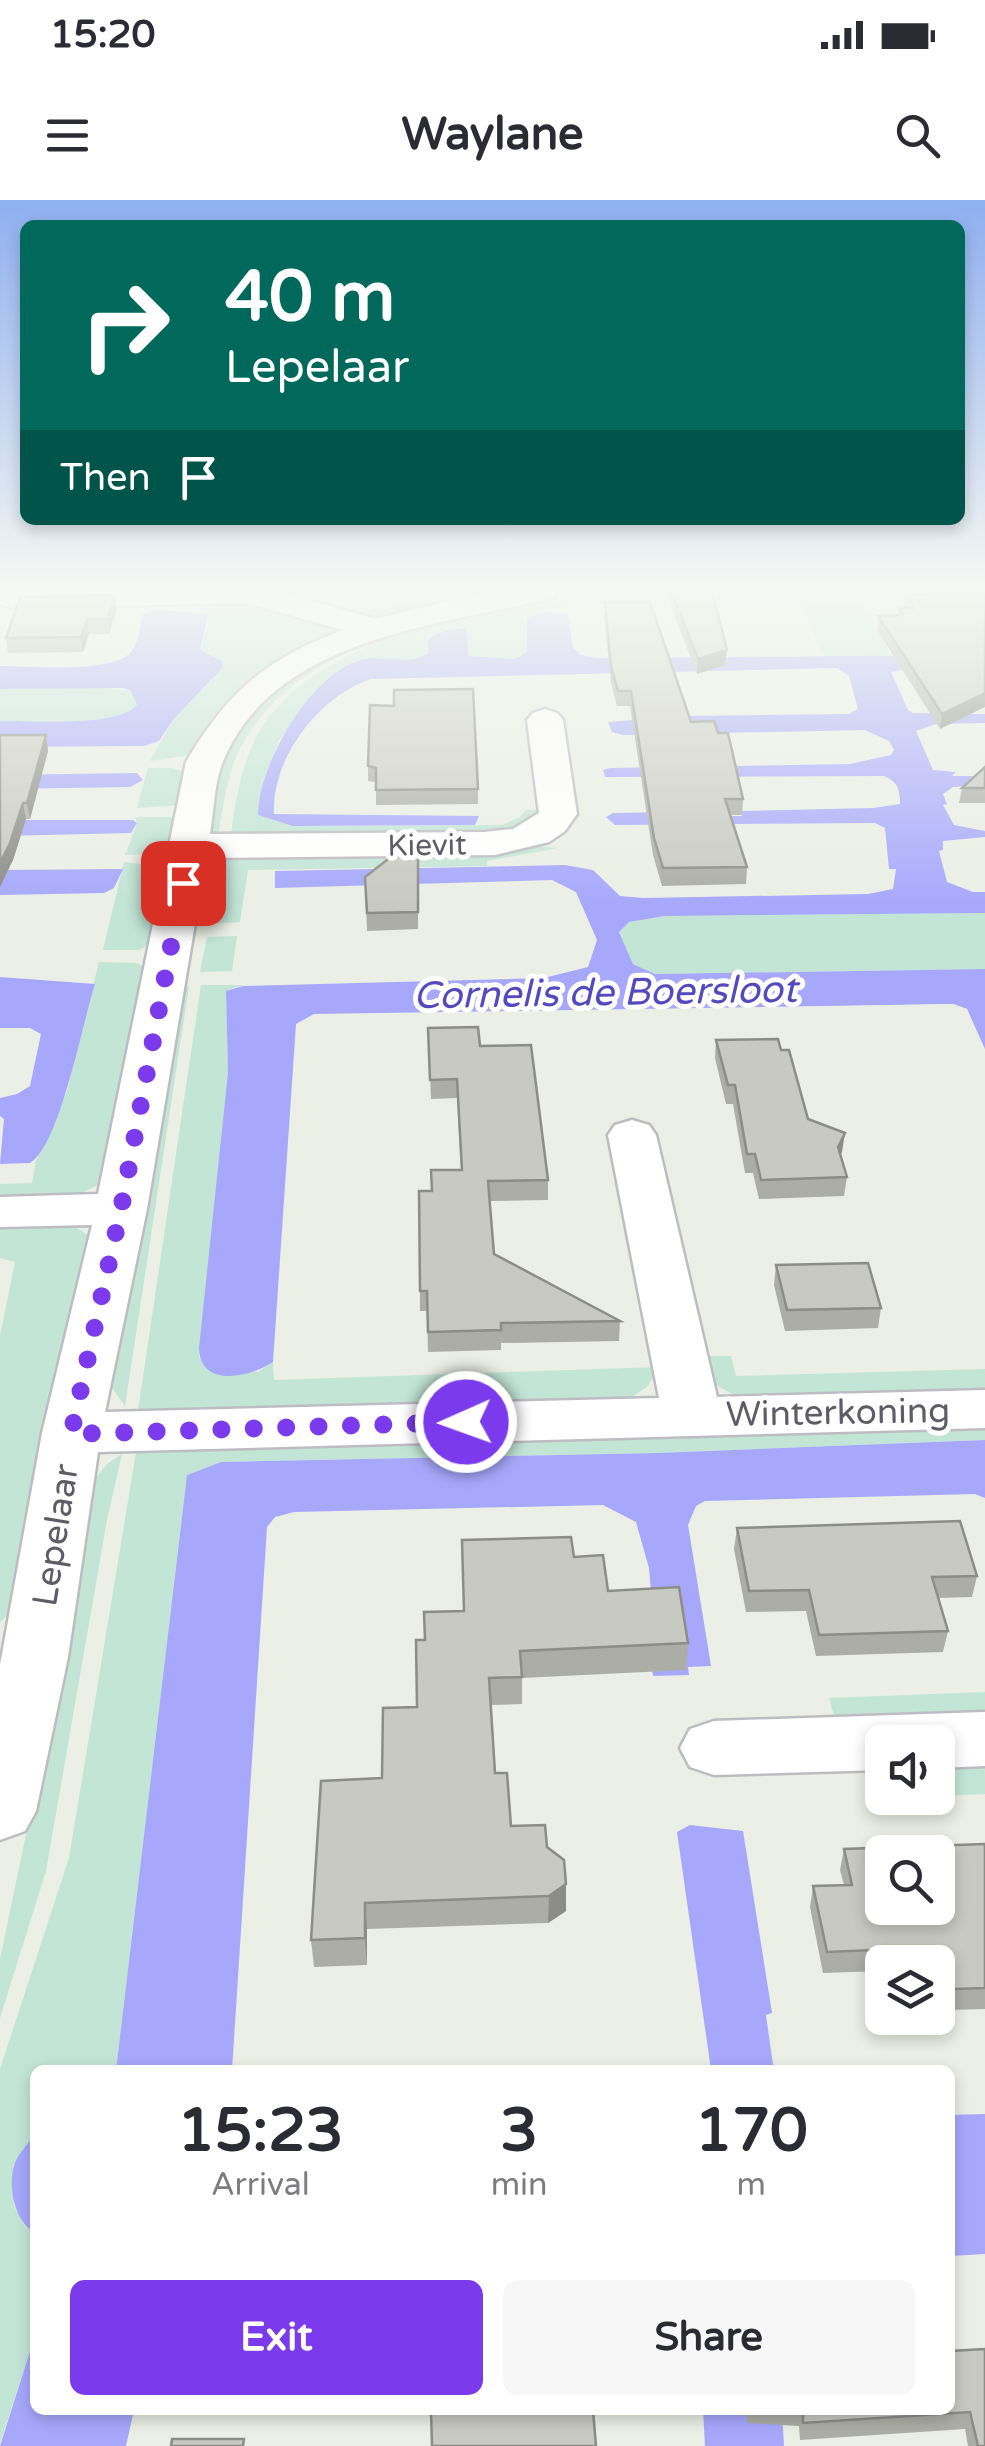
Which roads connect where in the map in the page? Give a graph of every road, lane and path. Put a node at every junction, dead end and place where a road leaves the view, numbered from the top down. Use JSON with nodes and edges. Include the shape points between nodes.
{"nodes":[{"id":1,"x":253,"y":696,"type":"edge"},
{"id":2,"x":546,"y":720,"type":"dead end"},
{"id":3,"x":190,"y":846,"type":"junction"},
{"id":4,"x":632,"y":1135,"type":"dead end"},
{"id":5,"x":121,"y":1209,"type":"junction"},
{"id":6,"x":0,"y":1212,"type":"edge"},
{"id":7,"x":985,"y":1408,"type":"edge"},
{"id":8,"x":692,"y":1416,"type":"junction"},
{"id":9,"x":71,"y":1434,"type":"junction"},
{"id":10,"x":17,"y":1658,"type":"edge"},
{"id":11,"x":985,"y":1740,"type":"edge"},
{"id":12,"x":955,"y":1741,"type":"edge"},
{"id":13,"x":865,"y":1744,"type":"edge"},
{"id":14,"x":714,"y":1748,"type":"dead end"},
{"id":15,"x":0,"y":1811,"type":"edge"}],
"edges":[{"from":1,"to":3,"type":"street","name":"Lepelaar","via":[[232,716],[204,762]]},
{"from":2,"to":3,"type":"street","name":"Kievit","via":[[558,814],[548,829],[517,840]]},
{"from":3,"to":5,"type":"street","name":"Lepelaar"},
{"from":4,"to":8,"type":"street","name":"Winterkoning"},
{"from":5,"to":6,"type":"street"},
{"from":5,"to":9,"type":"street","name":"Lepelaar"},
{"from":7,"to":8,"type":"street","name":"Winterkoning"},
{"from":8,"to":9,"type":"street","name":"Winterkoning"},
{"from":9,"to":10,"type":"street","name":"Lepelaar"},
{"from":10,"to":15,"type":"street","name":"Lepelaar"},
{"from":11,"to":12,"type":"street"},
{"from":13,"to":14,"type":"street"}]}
